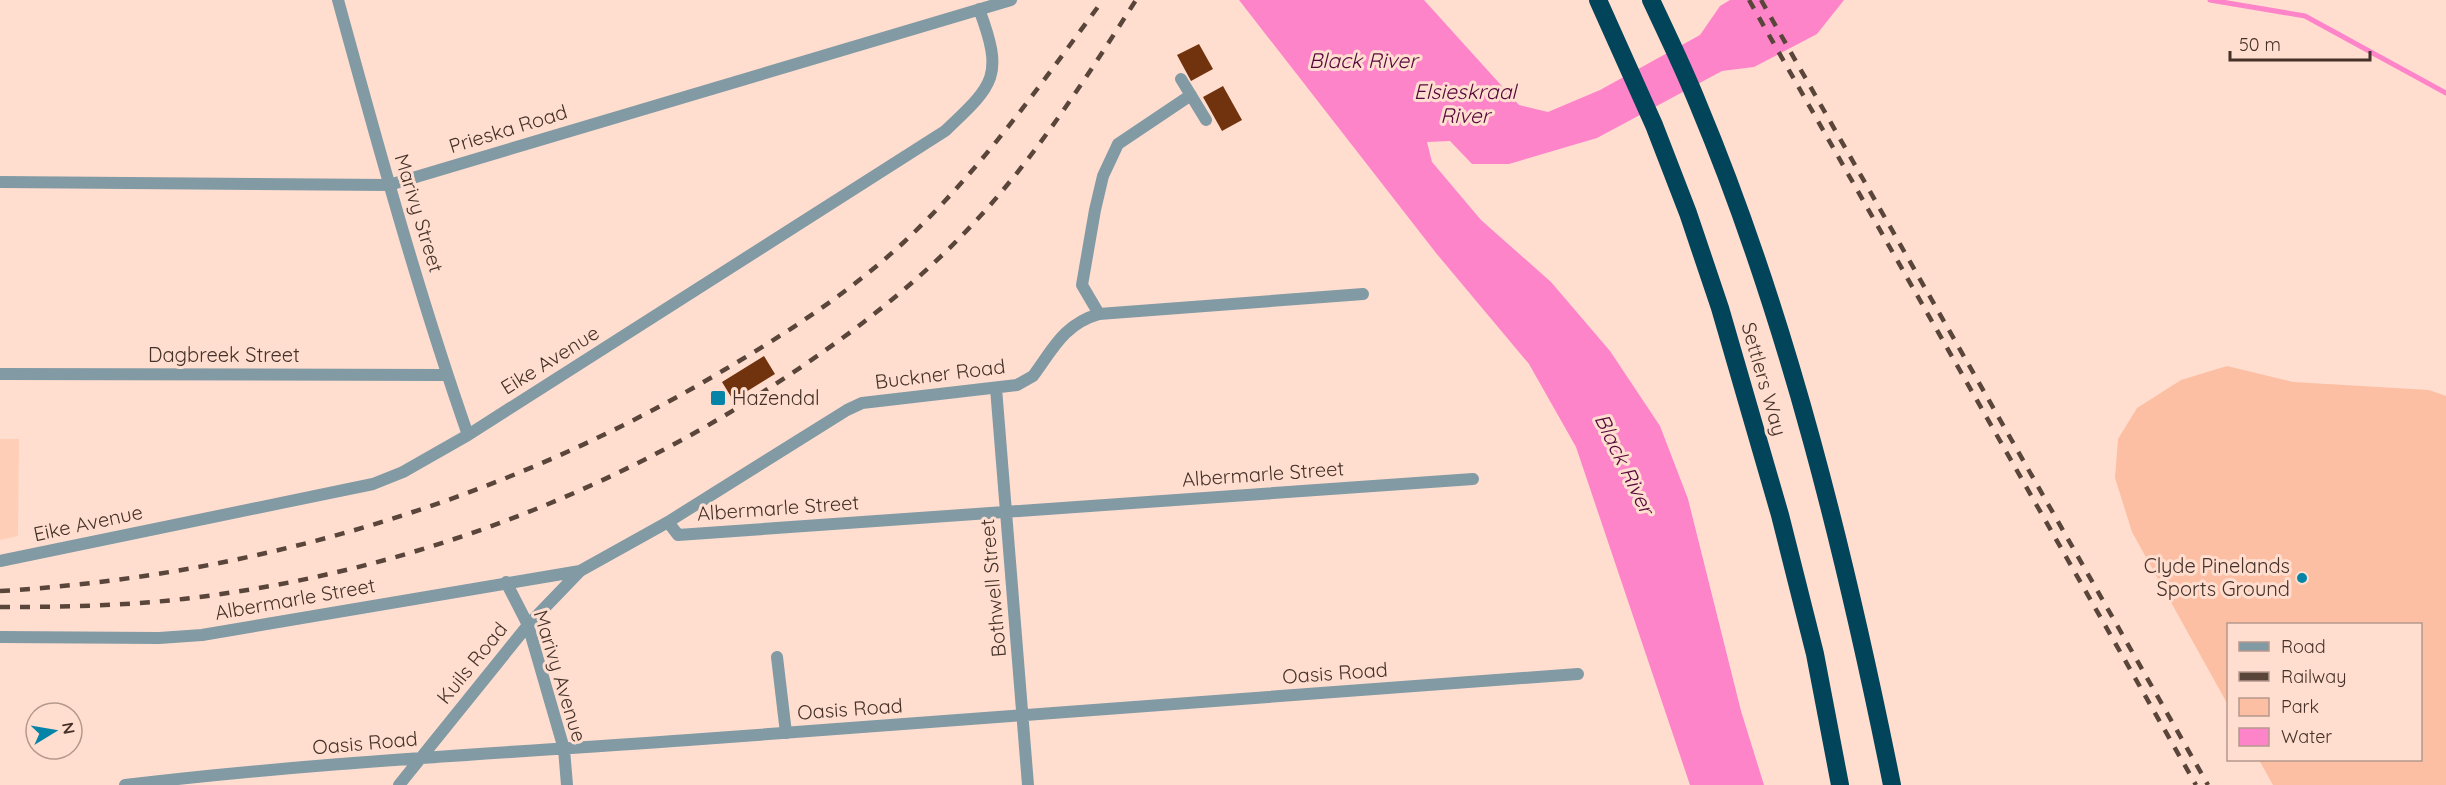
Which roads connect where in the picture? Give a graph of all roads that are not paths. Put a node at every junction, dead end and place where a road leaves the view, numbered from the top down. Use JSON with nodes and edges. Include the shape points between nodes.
{"nodes":[{"id":1,"x":338,"y":0,"type":"edge"},
{"id":2,"x":1011,"y":0,"type":"edge"},
{"id":3,"x":1598,"y":0,"type":"edge"},
{"id":4,"x":1654,"y":5,"type":"edge"},
{"id":5,"x":979,"y":9,"type":"junction"},
{"id":6,"x":1180,"y":79,"type":"dead end"},
{"id":7,"x":1191,"y":95,"type":"junction"},
{"id":8,"x":1206,"y":120,"type":"dead end"},
{"id":9,"x":0,"y":182,"type":"edge"},
{"id":10,"x":389,"y":184,"type":"junction"},
{"id":11,"x":1363,"y":294,"type":"dead end"},
{"id":12,"x":1099,"y":314,"type":"junction"},
{"id":13,"x":0,"y":374,"type":"edge"},
{"id":14,"x":447,"y":375,"type":"junction"},
{"id":15,"x":996,"y":388,"type":"junction"},
{"id":16,"x":468,"y":435,"type":"junction"},
{"id":17,"x":1473,"y":479,"type":"dead end"},
{"id":18,"x":1007,"y":512,"type":"junction"},
{"id":19,"x":668,"y":522,"type":"junction"},
{"id":20,"x":0,"y":561,"type":"edge"},
{"id":21,"x":580,"y":571,"type":"junction"},
{"id":22,"x":506,"y":582,"type":"junction"},
{"id":23,"x":528,"y":624,"type":"junction"},
{"id":24,"x":0,"y":637,"type":"edge"},
{"id":25,"x":777,"y":657,"type":"dead end"},
{"id":26,"x":1578,"y":674,"type":"dead end"},
{"id":27,"x":1023,"y":716,"type":"junction"},
{"id":28,"x":786,"y":733,"type":"junction"},
{"id":29,"x":564,"y":749,"type":"junction"},
{"id":30,"x":421,"y":758,"type":"junction"},
{"id":31,"x":125,"y":785,"type":"edge"},
{"id":32,"x":399,"y":785,"type":"edge"},
{"id":33,"x":567,"y":785,"type":"edge"},
{"id":34,"x":1028,"y":785,"type":"edge"},
{"id":35,"x":1840,"y":785,"type":"edge"},
{"id":36,"x":1892,"y":785,"type":"edge"}],
"edges":[{"from":1,"to":10,"type":"street","name":"Marivy Street"},
{"from":2,"to":5,"type":"street","name":"Prieska Road"},
{"from":3,"to":35,"type":"highway","name":"Settlers Way","via":[[1654,125],[1720,308],[1813,644]]},
{"from":4,"to":36,"type":"highway","name":"Settlers Way","via":[[1739,210],[1791,367],[1863,644]]},
{"from":5,"to":10,"type":"street","name":"Prieska Road"},
{"from":5,"to":16,"type":"street","name":"Eike Avenue","via":[[991,42],[991,79],[978,99],[945,131]]},
{"from":6,"to":7,"type":"street"},
{"from":7,"to":8,"type":"street"},
{"from":7,"to":12,"type":"street","via":[[1118,144],[1103,176],[1082,285]]},
{"from":9,"to":10,"type":"street","name":"Prieska Road"},
{"from":10,"to":14,"type":"street","name":"Marivy Street"},
{"from":11,"to":12,"type":"street","name":"Buckner Road"},
{"from":12,"to":15,"type":"street","name":"Buckner Road","via":[[1069,328],[1026,382]]},
{"from":13,"to":14,"type":"street","name":"Dagbreek Street"},
{"from":14,"to":16,"type":"street","name":"Marivy Street"},
{"from":15,"to":18,"type":"street","name":"Bothwell Street"},
{"from":15,"to":19,"type":"street","name":"Buckner Road","via":[[862,403]]},
{"from":16,"to":20,"type":"street","name":"Eike Avenue","via":[[373,484]]},
{"from":17,"to":18,"type":"street","name":"Albermarle Street"},
{"from":18,"to":19,"type":"street","name":"Albermarle Street","via":[[678,535]]},
{"from":18,"to":27,"type":"street","name":"Bothwell Street"},
{"from":19,"to":21,"type":"street","name":"Albermarle Street"},
{"from":21,"to":22,"type":"street","name":"Albermarle Street"},
{"from":21,"to":23,"type":"street","name":"Kuils Road"},
{"from":22,"to":23,"type":"street","name":"Marivy Avenue"},
{"from":22,"to":24,"type":"street","name":"Albermarle Street","via":[[202,635]]},
{"from":23,"to":29,"type":"street","name":"Marivy Avenue"},
{"from":23,"to":30,"type":"street","name":"Kuils Road"},
{"from":25,"to":28,"type":"street"},
{"from":26,"to":27,"type":"street","name":"Oasis Road"},
{"from":27,"to":28,"type":"street","name":"Oasis Road"},
{"from":27,"to":34,"type":"street","name":"Bothwell Street"},
{"from":28,"to":29,"type":"street","name":"Oasis Road"},
{"from":29,"to":30,"type":"street","name":"Oasis Road"},
{"from":29,"to":33,"type":"street","name":"Marivy Avenue"},
{"from":30,"to":31,"type":"street","name":"Oasis Road"},
{"from":30,"to":32,"type":"street","name":"Kuils Road"}]}
